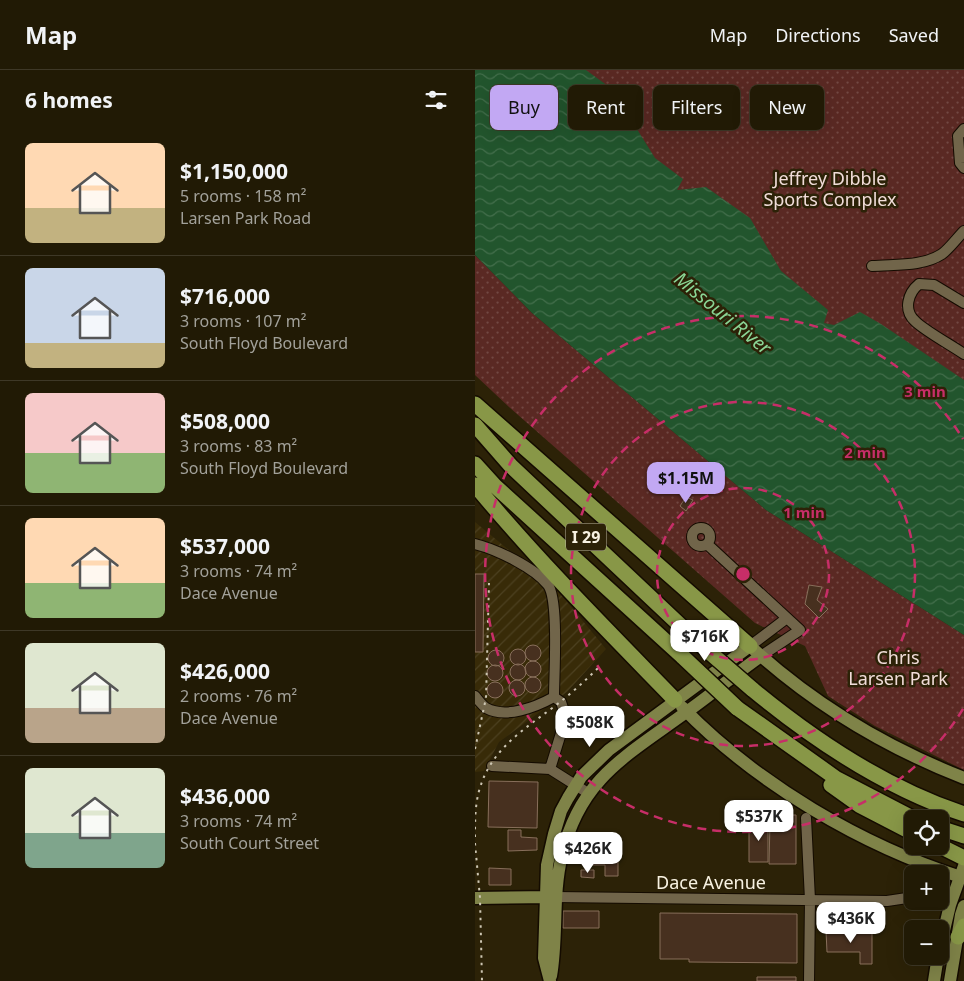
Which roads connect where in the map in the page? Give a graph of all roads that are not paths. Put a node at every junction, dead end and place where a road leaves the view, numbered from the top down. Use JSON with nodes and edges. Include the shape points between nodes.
{"nodes":[{"id":1,"x":964,"y":129,"type":"edge"},
{"id":2,"x":964,"y":168,"type":"edge"},
{"id":3,"x":964,"y":231,"type":"edge"},
{"id":4,"x":872,"y":266,"type":"dead end"},
{"id":5,"x":964,"y":302,"type":"edge"},
{"id":6,"x":964,"y":354,"type":"edge"},
{"id":7,"x":475,"y":404,"type":"edge"},
{"id":8,"x":475,"y":425,"type":"edge"},
{"id":9,"x":475,"y":464,"type":"edge"},
{"id":10,"x":475,"y":485,"type":"edge"},
{"id":11,"x":475,"y":544,"type":"edge"},
{"id":12,"x":707,"y":544,"type":"dead end"},
{"id":13,"x":787,"y":618,"type":"junction"},
{"id":14,"x":755,"y":651,"type":"junction"},
{"id":15,"x":475,"y":696,"type":"edge"},
{"id":16,"x":554,"y":697,"type":"junction"},
{"id":17,"x":675,"y":700,"type":"junction"},
{"id":18,"x":687,"y":712,"type":"junction"},
{"id":19,"x":796,"y":751,"type":"junction"},
{"id":20,"x":492,"y":766,"type":"dead end"},
{"id":21,"x":551,"y":769,"type":"junction"},
{"id":22,"x":964,"y":778,"type":"edge"},
{"id":23,"x":576,"y":785,"type":"junction"},
{"id":24,"x":588,"y":793,"type":"junction"},
{"id":25,"x":904,"y":814,"type":"edge"},
{"id":26,"x":964,"y":814,"type":"edge"},
{"id":27,"x":806,"y":818,"type":"dead end"},
{"id":28,"x":904,"y":828,"type":"edge"},
{"id":29,"x":949,"y":831,"type":"edge"},
{"id":30,"x":964,"y":836,"type":"edge"},
{"id":31,"x":949,"y":850,"type":"edge"},
{"id":32,"x":964,"y":858,"type":"edge"},
{"id":33,"x":963,"y":873,"type":"edge"},
{"id":34,"x":475,"y":898,"type":"edge"},
{"id":35,"x":550,"y":898,"type":"junction"},
{"id":36,"x":904,"y":899,"type":"edge"},
{"id":37,"x":810,"y":900,"type":"junction"},
{"id":38,"x":964,"y":906,"type":"edge"},
{"id":39,"x":947,"y":920,"type":"edge"},
{"id":40,"x":961,"y":932,"type":"edge"},
{"id":41,"x":937,"y":965,"type":"edge"},
{"id":42,"x":550,"y":981,"type":"edge"},
{"id":43,"x":809,"y":981,"type":"edge"},
{"id":44,"x":934,"y":981,"type":"edge"},
{"id":45,"x":950,"y":981,"type":"edge"}],
"edges":[{"from":1,"to":2,"type":"street","via":[[958,136],[960,163]]},
{"from":3,"to":4,"type":"street","via":[[930,260]]},
{"from":5,"to":6,"type":"street","via":[[934,285],[919,284],[908,300],[909,314],[915,322]]},
{"from":7,"to":14,"type":"highway"},
{"from":8,"to":26,"type":"highway","number":"I 29","bridge":true,"via":[[511,466],[700,644],[789,719],[838,754],[878,776]]},
{"from":9,"to":19,"type":"highway","number":"I 29","bridge":true,"via":[[737,708]]},
{"from":10,"to":17,"type":"highway"},
{"from":11,"to":16,"type":"street","via":[[509,556],[549,586],[554,603]]},
{"from":12,"to":13,"type":"street"},
{"from":13,"to":14,"type":"street"},
{"from":13,"to":14,"type":"street","via":[[800,630]]},
{"from":14,"to":17,"type":"main road"},
{"from":14,"to":18,"type":"main road"},
{"from":14,"to":22,"type":"main road","via":[[792,683],[853,724]]},
{"from":15,"to":16,"type":"street","via":[[485,707],[501,711],[524,709]]},
{"from":16,"to":21,"type":"street","via":[[561,702],[566,717]]},
{"from":17,"to":18,"type":"main road"},
{"from":17,"to":23,"type":"main road","via":[[592,764]]},
{"from":18,"to":24,"type":"main road","via":[[626,755]]},
{"from":18,"to":33,"type":"main road","via":[[731,751],[795,797],[851,830],[897,853]]},
{"from":19,"to":25,"type":"highway","number":"I 29","via":[[837,779]]},
{"from":19,"to":28,"type":"highway","via":[[813,773],[859,805]]},
{"from":20,"to":21,"type":"street"},
{"from":21,"to":23,"type":"street"},
{"from":23,"to":24,"type":"street"},
{"from":23,"to":35,"type":"main road","via":[[561,811],[554,834],[547,865]]},
{"from":24,"to":35,"type":"main road","via":[[567,835]]},
{"from":27,"to":37,"type":"street"},
{"from":29,"to":30,"type":"highway"},
{"from":31,"to":32,"type":"highway"},
{"from":33,"to":39,"type":"main road"},
{"from":34,"to":35,"type":"main road","name":"Dace Avenue"},
{"from":35,"to":37,"type":"street","name":"Dace Avenue"},
{"from":35,"to":42,"type":"main road","via":[[554,956]]},
{"from":36,"to":37,"type":"street","name":"Dace Avenue","via":[[887,902]]},
{"from":37,"to":43,"type":"street"},
{"from":38,"to":40,"type":"main road"},
{"from":40,"to":45,"type":"main road"},
{"from":41,"to":44,"type":"main road"}]}
